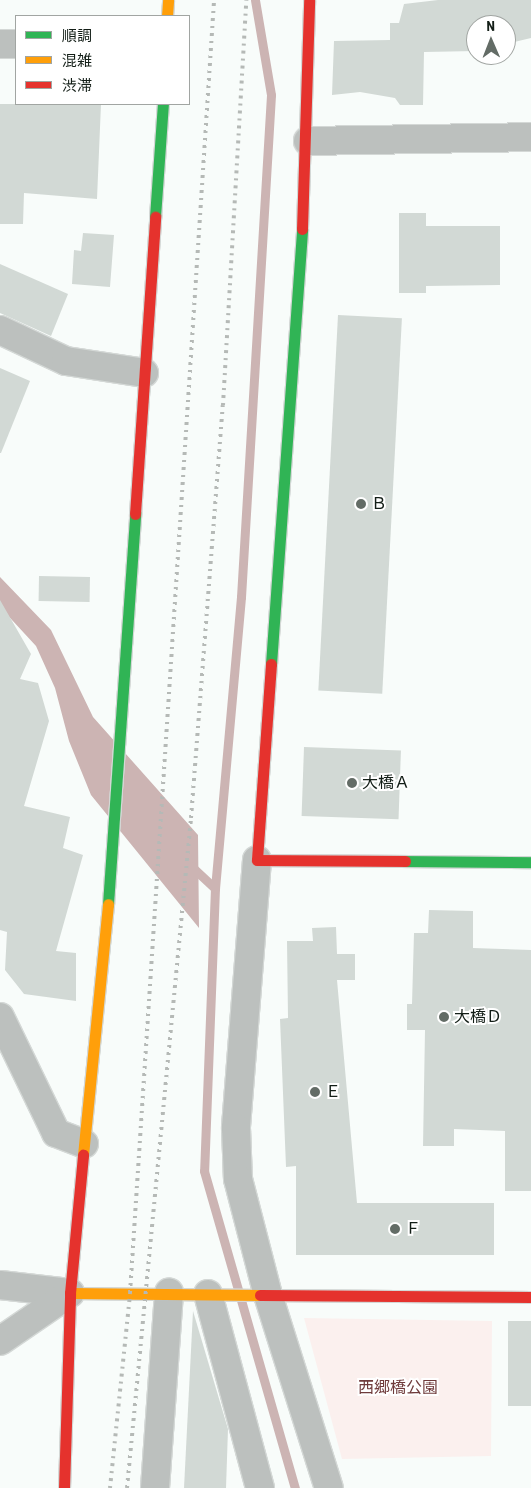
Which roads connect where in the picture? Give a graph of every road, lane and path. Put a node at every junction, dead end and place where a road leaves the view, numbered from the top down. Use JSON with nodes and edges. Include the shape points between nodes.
{"nodes":[{"id":1,"x":168,"y":0,"type":"edge"},
{"id":2,"x":309,"y":0,"type":"edge"},
{"id":3,"x":167,"y":15,"type":"edge"},
{"id":4,"x":0,"y":44,"type":"edge"},
{"id":5,"x":15,"y":44,"type":"edge"},
{"id":6,"x":163,"y":105,"type":"edge"},
{"id":7,"x":531,"y":137,"type":"edge"},
{"id":8,"x":308,"y":141,"type":"junction"},
{"id":9,"x":0,"y":330,"type":"edge"},
{"id":10,"x":144,"y":373,"type":"junction"},
{"id":11,"x":257,"y":860,"type":"junction"},
{"id":12,"x":531,"y":862,"type":"edge"},
{"id":13,"x":0,"y":1017,"type":"edge"},
{"id":14,"x":84,"y":1144,"type":"junction"},
{"id":15,"x":0,"y":1285,"type":"edge"},
{"id":16,"x":70,"y":1293,"type":"junction"},
{"id":17,"x":170,"y":1293,"type":"junction"},
{"id":18,"x":214,"y":1294,"type":"junction"},
{"id":19,"x":266,"y":1295,"type":"junction"},
{"id":20,"x":531,"y":1297,"type":"edge"},
{"id":21,"x":0,"y":1341,"type":"edge"},
{"id":22,"x":64,"y":1488,"type":"edge"},
{"id":23,"x":155,"y":1488,"type":"edge"},
{"id":24,"x":260,"y":1488,"type":"edge"},
{"id":25,"x":329,"y":1488,"type":"edge"}],
"edges":[{"from":1,"to":3,"type":"street"},
{"from":2,"to":8,"type":"street"},
{"from":4,"to":5,"type":"street"},
{"from":6,"to":10,"type":"street"},
{"from":7,"to":8,"type":"street"},
{"from":8,"to":11,"type":"street"},
{"from":9,"to":10,"type":"street","via":[[66,361]]},
{"from":10,"to":14,"type":"street","via":[[109,890]]},
{"from":11,"to":12,"type":"street"},
{"from":11,"to":19,"type":"street","via":[[236,1128],[238,1179]]},
{"from":13,"to":14,"type":"street","via":[[56,1133]]},
{"from":14,"to":16,"type":"street"},
{"from":15,"to":16,"type":"street"},
{"from":16,"to":17,"type":"street"},
{"from":16,"to":21,"type":"street"},
{"from":16,"to":22,"type":"street"},
{"from":17,"to":18,"type":"street"},
{"from":17,"to":23,"type":"street"},
{"from":18,"to":19,"type":"street"},
{"from":18,"to":24,"type":"street"},
{"from":19,"to":20,"type":"street"},
{"from":19,"to":25,"type":"street"}]}
